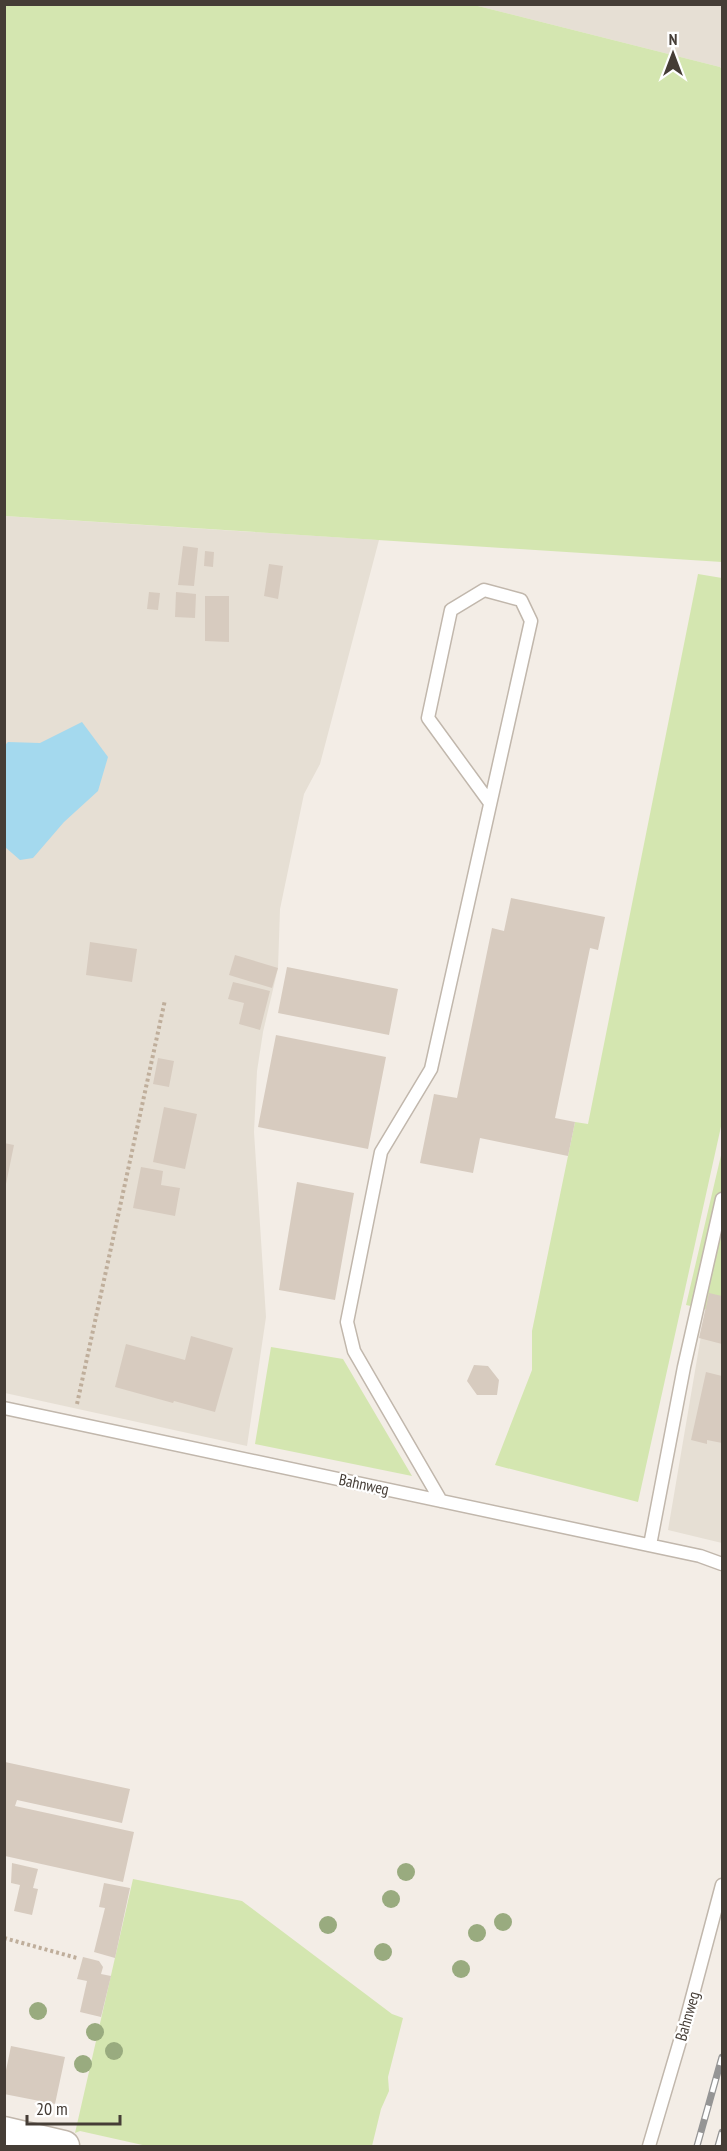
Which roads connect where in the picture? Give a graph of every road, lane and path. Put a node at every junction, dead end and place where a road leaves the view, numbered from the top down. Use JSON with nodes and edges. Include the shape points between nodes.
{"nodes":[{"id":1,"x":490,"y":803,"type":"junction"},
{"id":2,"x":165,"y":1000,"type":"dead end"},
{"id":3,"x":723,"y":1199,"type":"edge"},
{"id":4,"x":4,"y":1408,"type":"edge"},
{"id":5,"x":73,"y":1422,"type":"junction"},
{"id":6,"x":441,"y":1501,"type":"junction"},
{"id":7,"x":650,"y":1545,"type":"junction"},
{"id":8,"x":723,"y":1564,"type":"edge"},
{"id":9,"x":723,"y":1885,"type":"edge"},
{"id":10,"x":4,"y":1938,"type":"edge"},
{"id":11,"x":77,"y":1958,"type":"dead end"},
{"id":12,"x":4,"y":2132,"type":"edge"},
{"id":13,"x":64,"y":2146,"type":"edge"},
{"id":14,"x":649,"y":2146,"type":"edge"}],
"edges":[{"from":1,"to":1,"type":"lane","via":[[531,621],[521,600],[484,590],[451,610],[428,718]]},
{"from":1,"to":6,"type":"lane","via":[[431,1069],[381,1152],[347,1322],[354,1351]]},
{"from":2,"to":5,"type":"path"},
{"from":3,"to":7,"type":"lane","via":[[684,1367]]},
{"from":4,"to":5,"type":"lane","name":"Bahnweg"},
{"from":5,"to":6,"type":"lane","name":"Bahnweg"},
{"from":6,"to":7,"type":"lane","name":"Bahnweg"},
{"from":7,"to":8,"type":"lane","name":"Bahnweg"},
{"from":9,"to":14,"type":"lane","name":"Bahnweg"},
{"from":10,"to":11,"type":"path"},
{"from":12,"to":13,"type":"street"}]}
